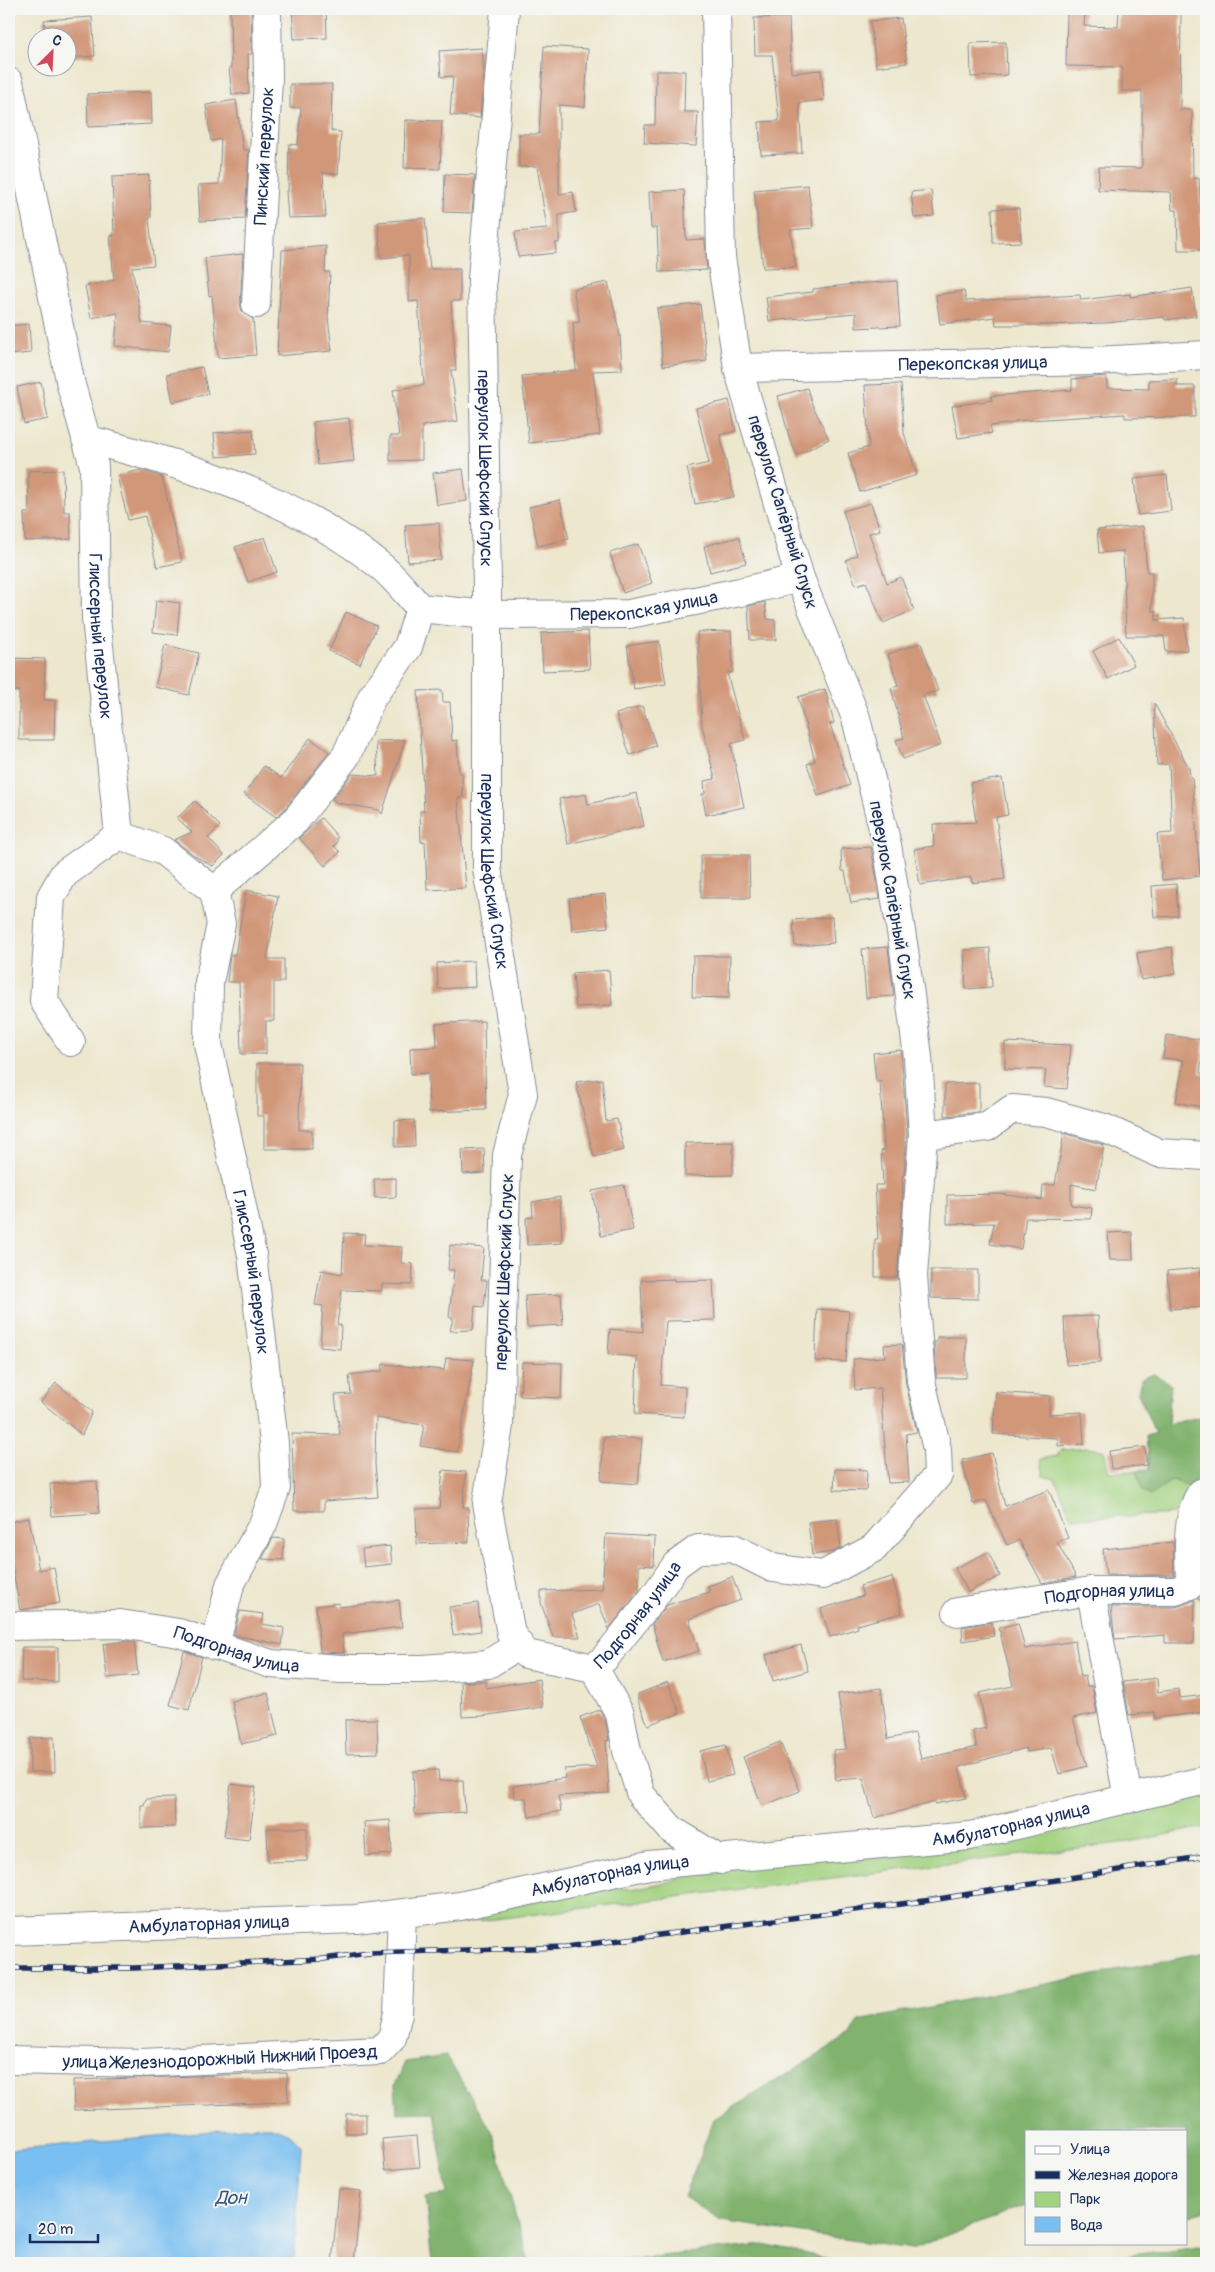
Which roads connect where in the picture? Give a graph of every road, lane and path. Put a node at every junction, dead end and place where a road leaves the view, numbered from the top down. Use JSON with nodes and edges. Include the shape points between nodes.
{"nodes":[{"id":1,"x":267,"y":9,"type":"edge"},
{"id":2,"x":505,"y":9,"type":"edge"},
{"id":3,"x":716,"y":9,"type":"edge"},
{"id":4,"x":9,"y":82,"type":"edge"},
{"id":5,"x":256,"y":304,"type":"dead end"},
{"id":6,"x":1206,"y":355,"type":"edge"},
{"id":7,"x":738,"y":368,"type":"junction"},
{"id":8,"x":86,"y":439,"type":"junction"},
{"id":9,"x":800,"y":578,"type":"junction"},
{"id":10,"x":420,"y":608,"type":"junction"},
{"id":11,"x":487,"y":615,"type":"junction"},
{"id":12,"x":120,"y":835,"type":"junction"},
{"id":13,"x":214,"y":891,"type":"junction"},
{"id":14,"x":71,"y":1042,"type":"dead end"},
{"id":15,"x":923,"y":1135,"type":"junction"},
{"id":16,"x":1206,"y":1156,"type":"edge"},
{"id":17,"x":1206,"y":1491,"type":"edge"},
{"id":18,"x":874,"y":1548,"type":"joint"},
{"id":19,"x":1091,"y":1591,"type":"junction"},
{"id":20,"x":957,"y":1612,"type":"dead end"},
{"id":21,"x":9,"y":1626,"type":"edge"},
{"id":22,"x":519,"y":1645,"type":"junction"},
{"id":23,"x":215,"y":1646,"type":"junction"},
{"id":24,"x":594,"y":1668,"type":"junction"},
{"id":25,"x":1206,"y":1780,"type":"edge"},
{"id":26,"x":1128,"y":1799,"type":"junction"},
{"id":27,"x":720,"y":1860,"type":"junction"},
{"id":28,"x":402,"y":1914,"type":"junction"},
{"id":29,"x":9,"y":1931,"type":"edge"},
{"id":30,"x":9,"y":2060,"type":"edge"}],
"edges":[{"from":1,"to":5,"type":"street","name":"Пинский переулок","via":[[268,79]]},
{"from":2,"to":11,"type":"street","name":"переулок Шефский Спуск","via":[[482,279]]},
{"from":3,"to":7,"type":"street","name":"переулок Сапёрный Спуск","via":[[721,257]]},
{"from":4,"to":8,"type":"street","name":"Глиссерный переулок","via":[[71,385]]},
{"from":6,"to":7,"type":"street","name":"Перекопская улица","via":[[1096,362]]},
{"from":7,"to":9,"type":"street","name":"переулок Сапёрный Спуск"},
{"from":8,"to":10,"type":"street","via":[[153,456],[300,513],[379,565]]},
{"from":8,"to":12,"type":"street","name":"Глиссерный переулок","via":[[94,466],[96,618]]},
{"from":9,"to":11,"type":"street","name":"Перекопская улица","via":[[629,614]]},
{"from":9,"to":15,"type":"street","name":"переулок Сапёрный Спуск","via":[[856,718],[887,845],[918,1057]]},
{"from":10,"to":11,"type":"street"},
{"from":10,"to":13,"type":"street","via":[[408,647],[372,697],[346,756],[295,821]]},
{"from":11,"to":22,"type":"street","name":"переулок Шефский Спуск","via":[[487,868],[523,1094],[507,1155],[499,1425],[487,1503],[510,1634]]},
{"from":12,"to":13,"type":"street","via":[[163,851]]},
{"from":12,"to":14,"type":"street","via":[[64,874],[51,897],[44,1001]]},
{"from":13,"to":23,"type":"street","name":"Глиссерный переулок","via":[[221,924],[208,982],[208,1044],[252,1255],[274,1443],[276,1488],[263,1524],[230,1585]]},
{"from":15,"to":16,"type":"street","via":[[987,1127],[1012,1109],[1046,1112],[1104,1128],[1159,1153]]},
{"from":15,"to":18,"type":"street","name":"переулок Сапёрный Спуск","via":[[913,1276],[921,1381],[938,1449],[938,1475]]},
{"from":17,"to":19,"type":"street","name":"Подгорная улица","via":[[1201,1492],[1194,1504],[1190,1522],[1190,1585],[1176,1591]]},
{"from":18,"to":24,"type":"street","name":"Подгорная улица","via":[[823,1575],[773,1568],[733,1548],[698,1550],[676,1565],[653,1598]]},
{"from":19,"to":20,"type":"street","name":"Подгорная улица"},
{"from":19,"to":26,"type":"street"},
{"from":21,"to":23,"type":"street","name":"Подгорная улица","via":[[120,1624],[179,1633]]},
{"from":22,"to":23,"type":"street","name":"Подгорная улица","via":[[488,1664],[423,1669],[271,1664]]},
{"from":22,"to":24,"type":"street","via":[[526,1654]]},
{"from":24,"to":27,"type":"street","name":"Подгорная улица","via":[[620,1714],[627,1751],[641,1795],[672,1830]]},
{"from":25,"to":26,"type":"street","name":"Амбулаторная улица"},
{"from":26,"to":27,"type":"street","name":"Амбулаторная улица","via":[[970,1836]]},
{"from":27,"to":28,"type":"street","name":"Амбулаторная улица","via":[[649,1865],[460,1906]]},
{"from":28,"to":29,"type":"street","name":"Амбулаторная улица","via":[[356,1919]]},
{"from":28,"to":30,"type":"street","name":"улица Железнодорожный Нижний Проезд","via":[[398,2013],[392,2038],[380,2051],[141,2063]]}]}
